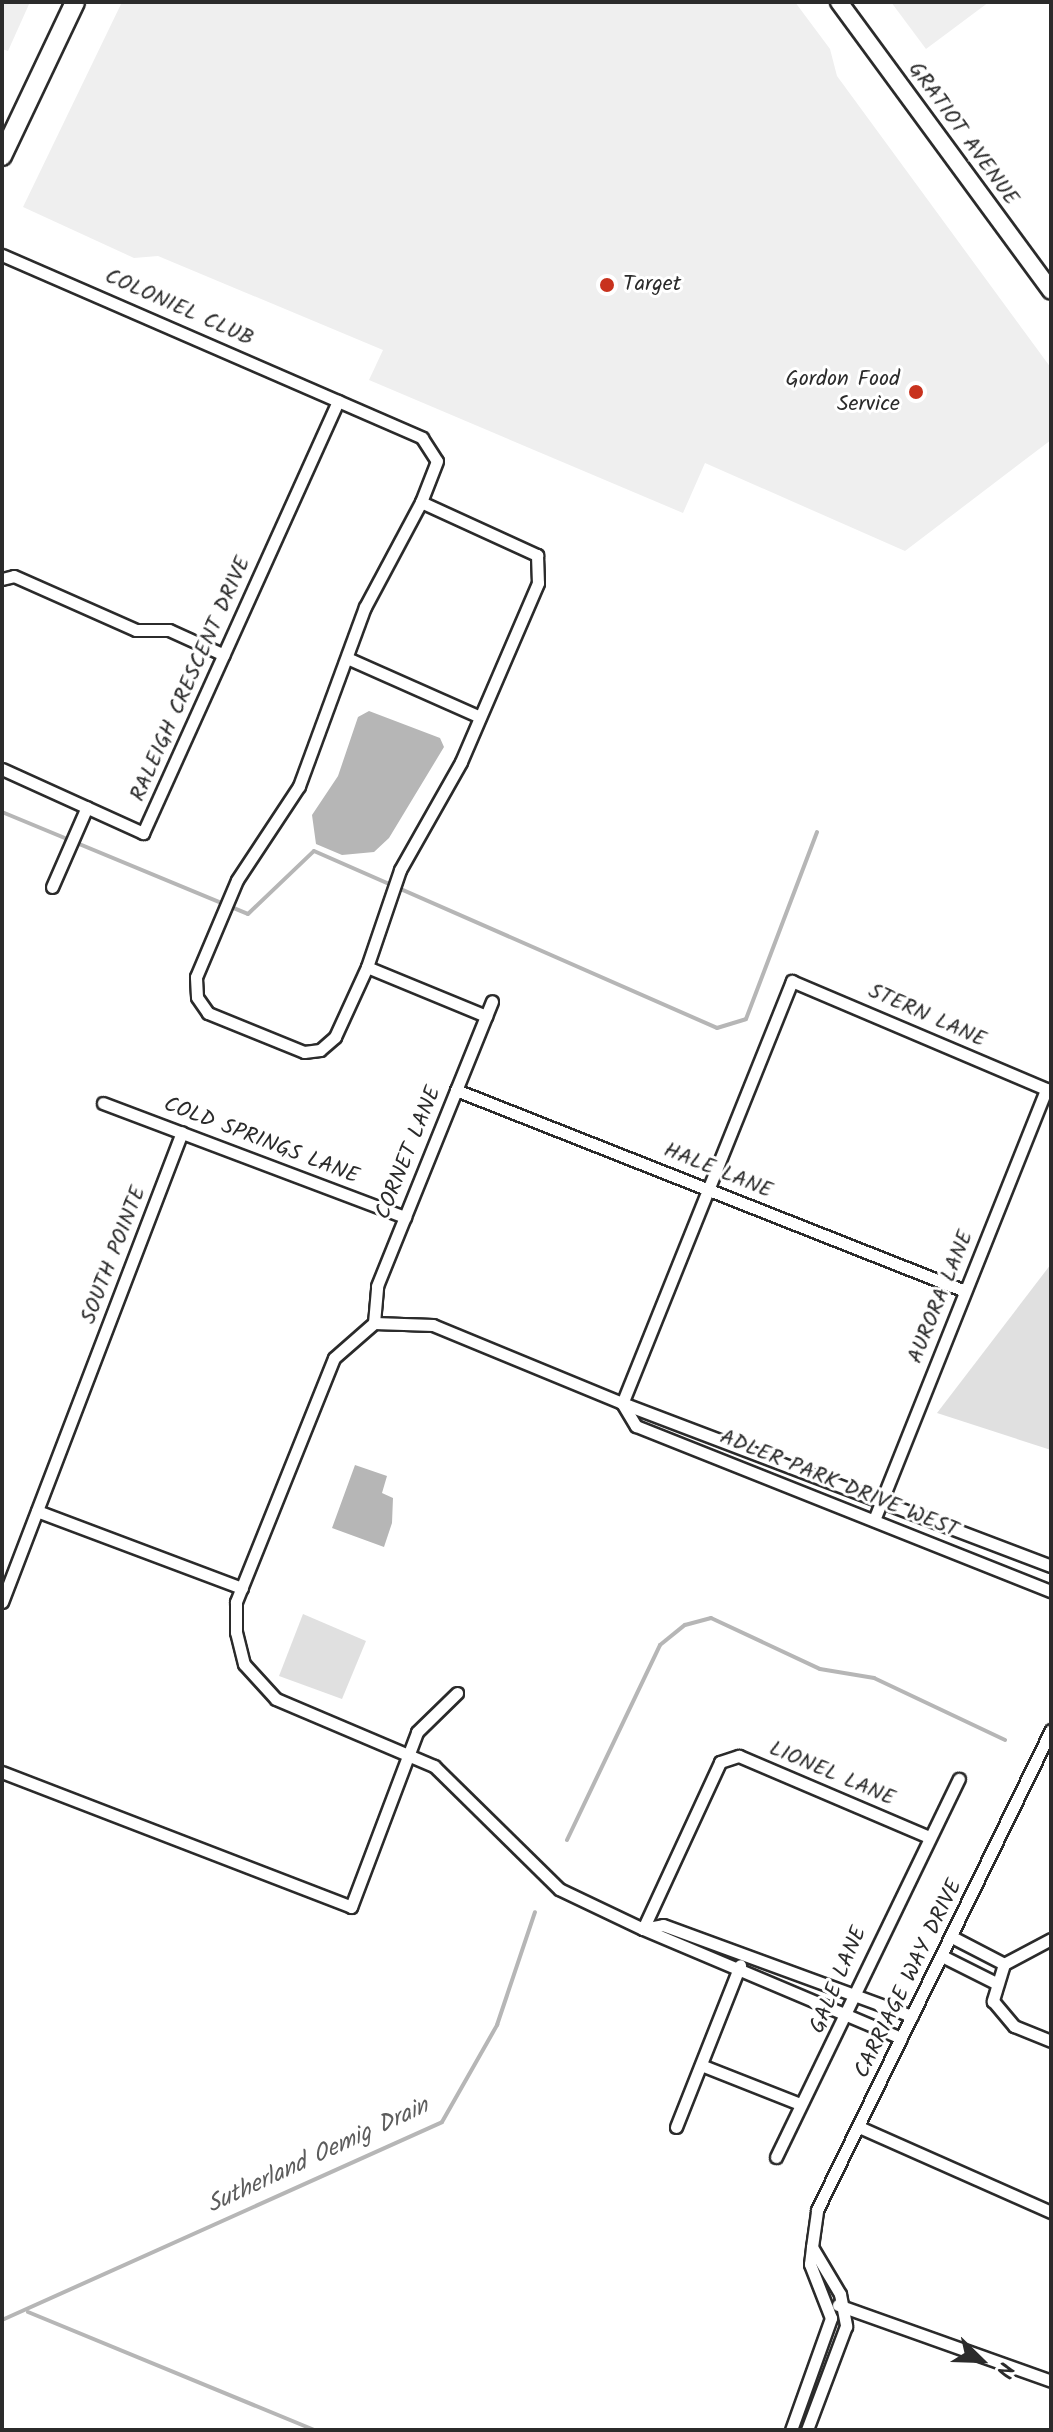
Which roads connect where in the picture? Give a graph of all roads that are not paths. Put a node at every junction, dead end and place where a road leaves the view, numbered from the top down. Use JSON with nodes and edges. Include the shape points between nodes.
{"nodes":[{"id":1,"x":75,"y":2,"type":"edge"},
{"id":2,"x":839,"y":2,"type":"edge"},
{"id":3,"x":2,"y":156,"type":"edge"},
{"id":4,"x":2,"y":255,"type":"edge"},
{"id":5,"x":1051,"y":291,"type":"edge"},
{"id":6,"x":338,"y":401,"type":"junction"},
{"id":7,"x":421,"y":502,"type":"junction"},
{"id":8,"x":2,"y":579,"type":"edge"},
{"id":9,"x":224,"y":655,"type":"junction"},
{"id":10,"x":347,"y":658,"type":"junction"},
{"id":11,"x":480,"y":717,"type":"junction"},
{"id":12,"x":2,"y":769,"type":"edge"},
{"id":13,"x":87,"y":807,"type":"junction"},
{"id":14,"x":52,"y":887,"type":"dead end"},
{"id":15,"x":367,"y":967,"type":"junction"},
{"id":16,"x":492,"y":1001,"type":"dead end"},
{"id":17,"x":486,"y":1016,"type":"junction"},
{"id":18,"x":1046,"y":1089,"type":"joint"},
{"id":19,"x":456,"y":1090,"type":"junction"},
{"id":20,"x":103,"y":1103,"type":"dead end"},
{"id":21,"x":182,"y":1132,"type":"junction"},
{"id":22,"x":711,"y":1189,"type":"junction"},
{"id":23,"x":405,"y":1217,"type":"junction"},
{"id":24,"x":965,"y":1291,"type":"junction"},
{"id":25,"x":374,"y":1323,"type":"junction"},
{"id":26,"x":622,"y":1403,"type":"junction"},
{"id":27,"x":881,"y":1502,"type":"junction"},
{"id":28,"x":37,"y":1511,"type":"junction"},
{"id":29,"x":874,"y":1520,"type":"junction"},
{"id":30,"x":1051,"y":1566,"type":"edge"},
{"id":31,"x":242,"y":1588,"type":"junction"},
{"id":32,"x":1051,"y":1591,"type":"edge"},
{"id":33,"x":2,"y":1602,"type":"edge"},
{"id":34,"x":457,"y":1693,"type":"dead end"},
{"id":35,"x":1051,"y":1730,"type":"edge"},
{"id":36,"x":408,"y":1755,"type":"junction"},
{"id":37,"x":2,"y":1772,"type":"edge"},
{"id":38,"x":959,"y":1779,"type":"dead end"},
{"id":39,"x":929,"y":1837,"type":"junction"},
{"id":40,"x":643,"y":1929,"type":"junction"},
{"id":41,"x":952,"y":1937,"type":"junction"},
{"id":42,"x":1051,"y":1939,"type":"edge"},
{"id":43,"x":942,"y":1956,"type":"junction"},
{"id":44,"x":743,"y":1957,"type":"junction"},
{"id":45,"x":1004,"y":1964,"type":"junction"},
{"id":46,"x":738,"y":1971,"type":"junction"},
{"id":47,"x":994,"y":1982,"type":"junction"},
{"id":48,"x":854,"y":2000,"type":"junction"},
{"id":49,"x":848,"y":2013,"type":"junction"},
{"id":50,"x":912,"y":2016,"type":"junction"},
{"id":51,"x":901,"y":2038,"type":"junction"},
{"id":52,"x":1051,"y":2041,"type":"edge"},
{"id":53,"x":701,"y":2065,"type":"junction"},
{"id":54,"x":800,"y":2104,"type":"junction"},
{"id":55,"x":676,"y":2127,"type":"dead end"},
{"id":56,"x":859,"y":2127,"type":"junction"},
{"id":57,"x":776,"y":2157,"type":"dead end"},
{"id":58,"x":1051,"y":2212,"type":"edge"},
{"id":59,"x":836,"y":2305,"type":"junction"},
{"id":60,"x":1051,"y":2381,"type":"edge"},
{"id":61,"x":791,"y":2430,"type":"edge"},
{"id":62,"x":807,"y":2430,"type":"edge"}],
"edges":[{"from":1,"to":3,"type":"main road"},
{"from":2,"to":5,"type":"main road","name":"GRATIOT AVENUE"},
{"from":4,"to":6,"type":"street","name":"COLONIEL CLUB"},
{"from":6,"to":7,"type":"street","name":"COLONIEL CLUB","via":[[432,448],[437,461]]},
{"from":6,"to":9,"type":"street","name":"RALEIGH CRESCENT DRIVE"},
{"from":7,"to":10,"type":"street","name":"COLONIEL CLUB","via":[[388,558]]},
{"from":7,"to":11,"type":"street","name":"COLONIEL CLUB","via":[[537,555],[538,583]]},
{"from":8,"to":9,"type":"street","via":[[14,576],[136,630],[169,630]]},
{"from":9,"to":13,"type":"street","name":"RALEIGH CRESCENT DRIVE","via":[[143,833]]},
{"from":10,"to":11,"type":"street"},
{"from":10,"to":15,"type":"street","name":"COLONIEL CLUB","via":[[299,786],[237,880],[196,977],[197,997],[208,1013],[304,1052],[320,1050],[335,1037]]},
{"from":11,"to":15,"type":"street","name":"COLONIEL CLUB","via":[[400,870]]},
{"from":12,"to":13,"type":"street","name":"RALEIGH CRESCENT DRIVE"},
{"from":13,"to":14,"type":"street"},
{"from":15,"to":17,"type":"street"},
{"from":16,"to":17,"type":"street","name":"CORNET LANE"},
{"from":17,"to":19,"type":"street","name":"CORNET LANE"},
{"from":18,"to":22,"type":"street","name":"STERN LANE","via":[[792,981]]},
{"from":18,"to":24,"type":"street","name":"AURORA LANE"},
{"from":19,"to":22,"type":"street","name":"HALE LANE"},
{"from":19,"to":23,"type":"street","name":"CORNET LANE"},
{"from":20,"to":21,"type":"street","name":"COLD SPRINGS LANE"},
{"from":21,"to":23,"type":"street","name":"COLD SPRINGS LANE"},
{"from":21,"to":28,"type":"street","name":"SOUTH POINTE"},
{"from":22,"to":24,"type":"street","name":"HALE LANE"},
{"from":22,"to":26,"type":"street"},
{"from":23,"to":25,"type":"street","name":"CORNET LANE","via":[[377,1286]]},
{"from":24,"to":27,"type":"street","name":"AURORA LANE"},
{"from":25,"to":26,"type":"street","name":"ADLER PARK DRIVE WEST","via":[[433,1325]]},
{"from":25,"to":31,"type":"street","via":[[334,1358]]},
{"from":26,"to":27,"type":"street","name":"ADLER PARK DRIVE WEST"},
{"from":26,"to":29,"type":"street","name":"ADLER PARK DRIVE WEST","via":[[636,1426]]},
{"from":27,"to":29,"type":"street","name":"AURORA LANE"},
{"from":27,"to":30,"type":"street","name":"ADLER PARK DRIVE WEST"},
{"from":28,"to":31,"type":"street"},
{"from":28,"to":33,"type":"street","name":"SOUTH POINTE"},
{"from":29,"to":32,"type":"street","name":"ADLER PARK DRIVE WEST"},
{"from":31,"to":36,"type":"street","via":[[236,1632],[244,1664],[276,1699]]},
{"from":34,"to":36,"type":"street","via":[[429,1715]]},
{"from":35,"to":41,"type":"street","name":"CARRIAGE WAY DRIVE"},
{"from":36,"to":37,"type":"street","via":[[351,1907]]},
{"from":36,"to":40,"type":"street","via":[[434,1766],[559,1889]]},
{"from":38,"to":39,"type":"street","name":"GALE LANE"},
{"from":39,"to":40,"type":"street","name":"LIONEL LANE","via":[[739,1756],[720,1762]]},
{"from":39,"to":48,"type":"street","name":"GALE LANE"},
{"from":40,"to":44,"type":"street","via":[[663,1925]]},
{"from":40,"to":46,"type":"street"},
{"from":41,"to":43,"type":"street","name":"CARRIAGE WAY DRIVE"},
{"from":41,"to":45,"type":"street"},
{"from":42,"to":45,"type":"street"},
{"from":43,"to":47,"type":"street"},
{"from":43,"to":50,"type":"street","name":"CARRIAGE WAY DRIVE"},
{"from":44,"to":46,"type":"street"},
{"from":44,"to":48,"type":"street"},
{"from":45,"to":47,"type":"street"},
{"from":46,"to":49,"type":"street"},
{"from":46,"to":53,"type":"street"},
{"from":47,"to":52,"type":"street","via":[[1001,2017]]},
{"from":48,"to":49,"type":"street","name":"GALE LANE"},
{"from":48,"to":50,"type":"street"},
{"from":49,"to":51,"type":"street"},
{"from":49,"to":54,"type":"street","name":"GALE LANE"},
{"from":50,"to":51,"type":"street","name":"CARRIAGE WAY DRIVE"},
{"from":51,"to":56,"type":"street","name":"CARRIAGE WAY DRIVE"},
{"from":53,"to":54,"type":"street"},
{"from":53,"to":55,"type":"street"},
{"from":54,"to":57,"type":"street","name":"GALE LANE"},
{"from":56,"to":58,"type":"street"},
{"from":56,"to":59,"type":"street","name":"CARRIAGE WAY DRIVE","via":[[817,2210],[812,2247]]},
{"from":59,"to":60,"type":"street"},
{"from":59,"to":61,"type":"street"},
{"from":59,"to":62,"type":"street","via":[[846,2326]]}]}
